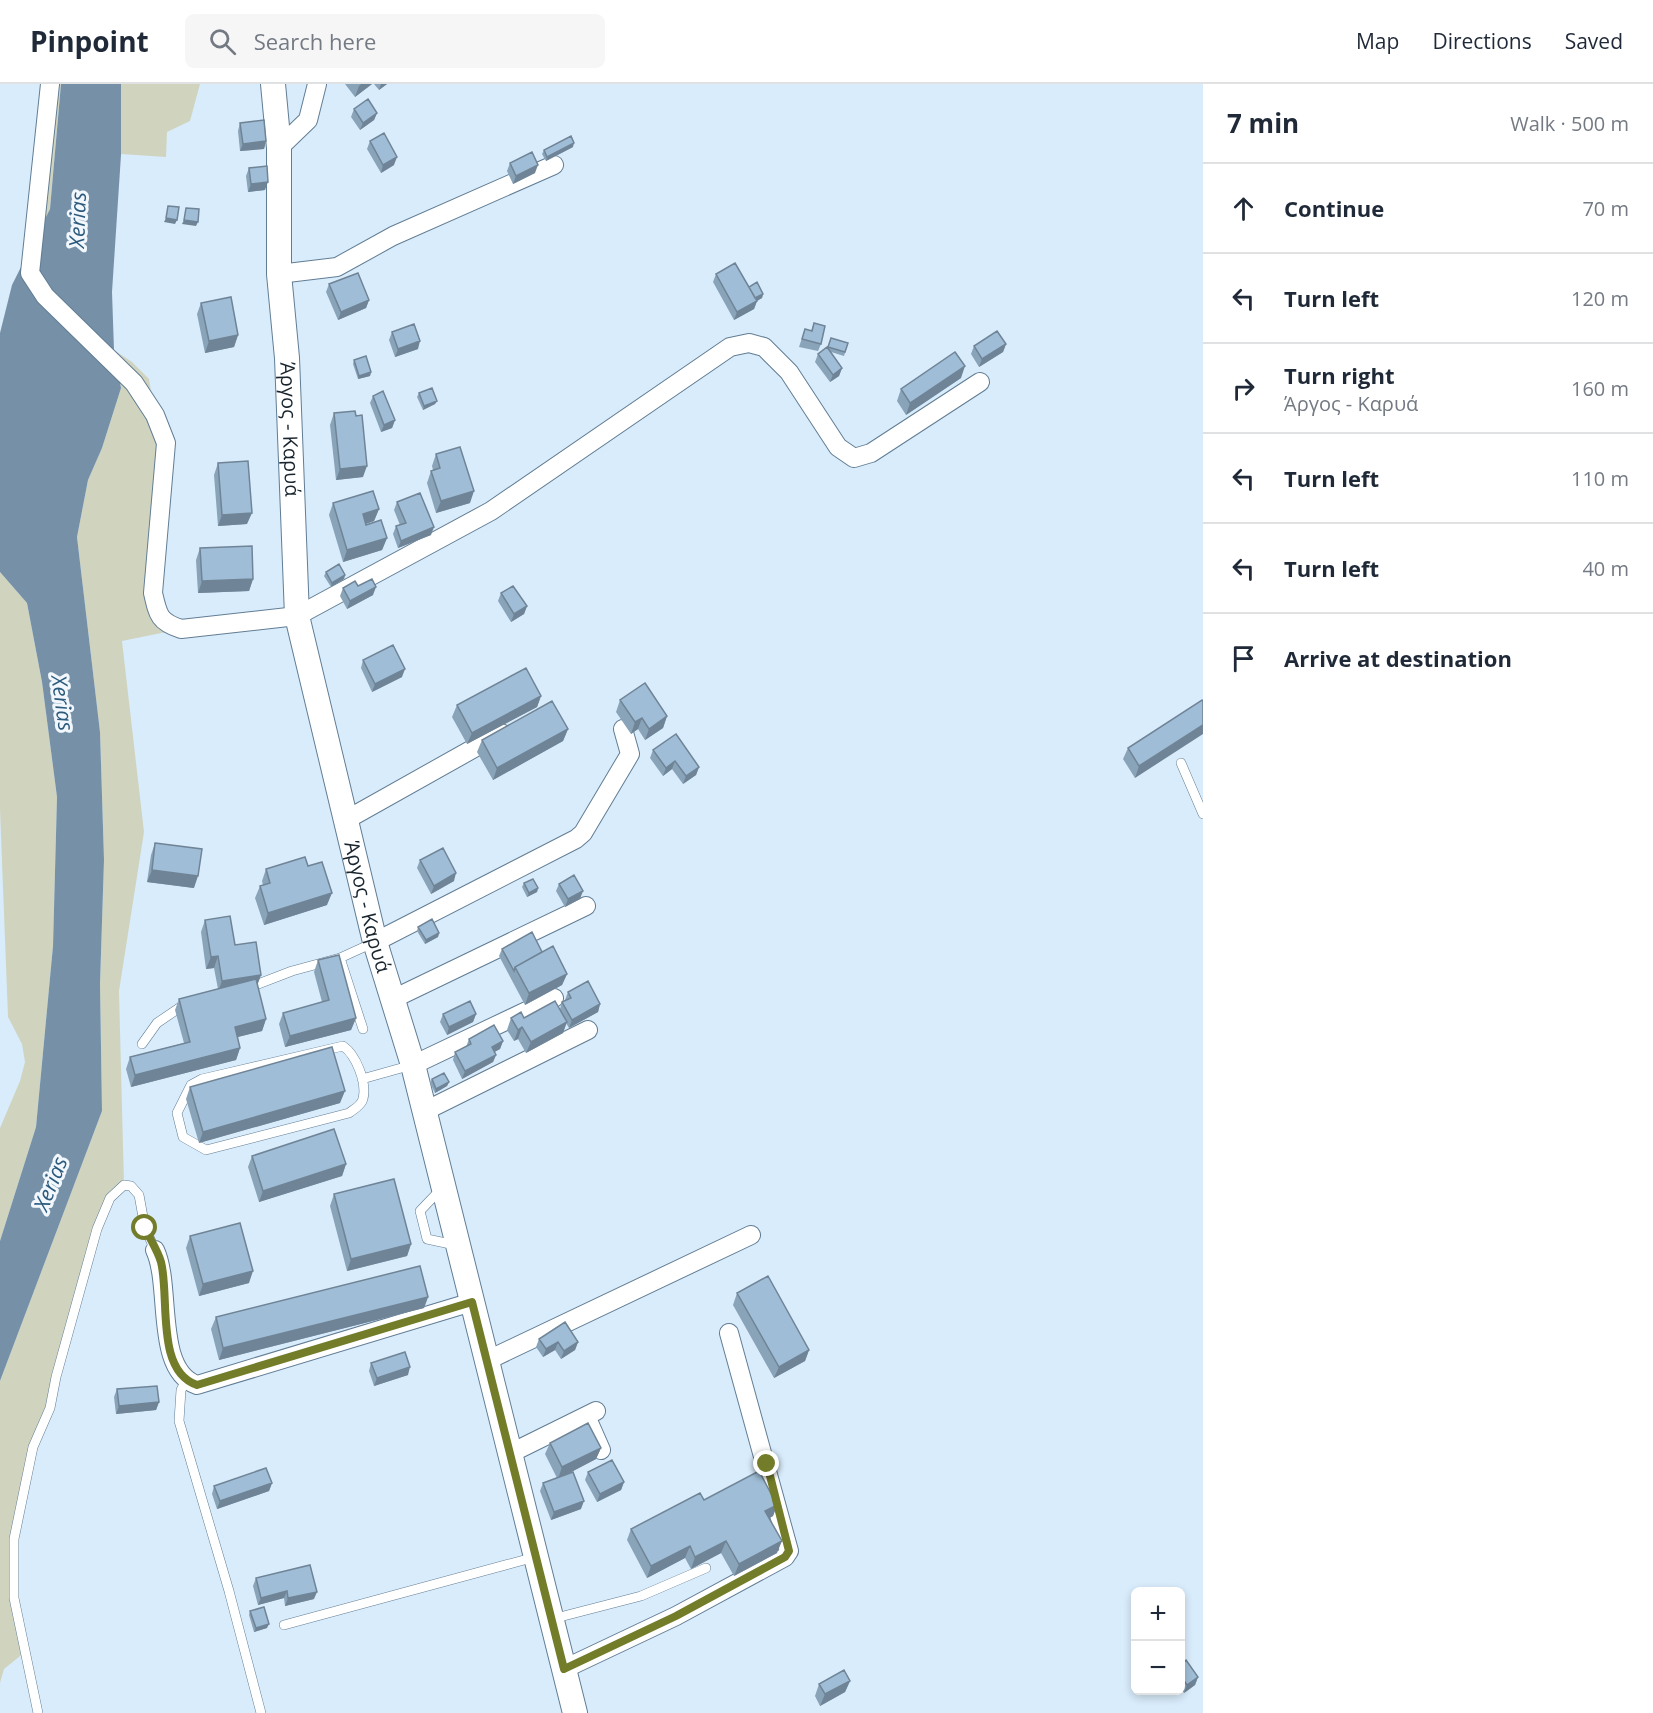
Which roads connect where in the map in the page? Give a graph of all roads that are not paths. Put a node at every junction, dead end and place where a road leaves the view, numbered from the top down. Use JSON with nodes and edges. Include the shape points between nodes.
{"nodes":[{"id":1,"x":50,"y":84,"type":"edge"},
{"id":2,"x":273,"y":84,"type":"edge"},
{"id":3,"x":317,"y":84,"type":"edge"},
{"id":4,"x":279,"y":148,"type":"junction"},
{"id":5,"x":554,"y":165,"type":"dead end"},
{"id":6,"x":279,"y":274,"type":"junction"},
{"id":7,"x":980,"y":382,"type":"dead end"},
{"id":8,"x":297,"y":616,"type":"junction"},
{"id":9,"x":519,"y":723,"type":"edge"},
{"id":10,"x":623,"y":729,"type":"dead end"},
{"id":11,"x":1181,"y":763,"type":"dead end"},
{"id":12,"x":1203,"y":814,"type":"edge"},
{"id":13,"x":346,"y":820,"type":"junction"},
{"id":14,"x":586,"y":906,"type":"dead end"},
{"id":15,"x":375,"y":942,"type":"junction"},
{"id":16,"x":340,"y":958,"type":"junction"},
{"id":17,"x":237,"y":989,"type":"edge"},
{"id":18,"x":554,"y":998,"type":"dead end"},
{"id":19,"x":196,"y":999,"type":"edge"},
{"id":20,"x":393,"y":999,"type":"junction"},
{"id":21,"x":363,"y":1029,"type":"dead end"},
{"id":22,"x":588,"y":1030,"type":"dead end"},
{"id":23,"x":142,"y":1044,"type":"dead end"},
{"id":24,"x":413,"y":1065,"type":"junction"},
{"id":25,"x":362,"y":1079,"type":"junction"},
{"id":26,"x":423,"y":1112,"type":"junction"},
{"id":27,"x":751,"y":1236,"type":"dead end"},
{"id":28,"x":155,"y":1250,"type":"joint"},
{"id":29,"x":472,"y":1302,"type":"junction"},
{"id":30,"x":729,"y":1333,"type":"dead end"},
{"id":31,"x":486,"y":1361,"type":"junction"},
{"id":32,"x":186,"y":1381,"type":"junction"},
{"id":33,"x":601,"y":1450,"type":"edge"},
{"id":34,"x":509,"y":1454,"type":"junction"},
{"id":35,"x":535,"y":1557,"type":"junction"},
{"id":36,"x":706,"y":1568,"type":"dead end"},
{"id":37,"x":552,"y":1619,"type":"junction"},
{"id":38,"x":284,"y":1625,"type":"dead end"},
{"id":39,"x":564,"y":1669,"type":"junction"},
{"id":40,"x":38,"y":1713,"type":"edge"},
{"id":41,"x":261,"y":1713,"type":"edge"},
{"id":42,"x":575,"y":1713,"type":"edge"}],
"edges":[{"from":1,"to":8,"type":"street","via":[[30,273],[45,296],[134,384],[155,415],[166,443],[153,593],[158,613],[165,624],[181,629]]},
{"from":2,"to":4,"type":"main road","name":"Άργος - Καρυά"},
{"from":3,"to":4,"type":"street","via":[[308,120]]},
{"from":4,"to":6,"type":"main road","name":"Άργος - Καρυά"},
{"from":5,"to":6,"type":"street","via":[[393,236],[337,267]]},
{"from":6,"to":8,"type":"main road","name":"Άργος - Καρυά","via":[[287,358]]},
{"from":7,"to":8,"type":"street","via":[[871,453],[854,458],[838,447],[789,372],[764,347],[749,343],[730,347],[491,511]]},
{"from":8,"to":13,"type":"main road","name":"Άργος - Καρυά"},
{"from":9,"to":13,"type":"street"},
{"from":10,"to":15,"type":"street","via":[[630,754],[580,836]]},
{"from":11,"to":12,"type":"lane"},
{"from":13,"to":15,"type":"main road","name":"Άργος - Καρυά"},
{"from":14,"to":20,"type":"street"},
{"from":15,"to":16,"type":"lane"},
{"from":15,"to":20,"type":"main road","name":"Άργος - Καρυά"},
{"from":16,"to":17,"type":"lane"},
{"from":16,"to":21,"type":"lane"},
{"from":18,"to":24,"type":"street"},
{"from":19,"to":23,"type":"lane","via":[[157,1023]]},
{"from":20,"to":24,"type":"main road","name":"Άργος - Καρυά"},
{"from":22,"to":26,"type":"street"},
{"from":24,"to":25,"type":"lane"},
{"from":24,"to":26,"type":"main road","name":"Άργος - Καρυά"},
{"from":25,"to":25,"type":"lane","via":[[363,1099],[349,1113],[206,1150],[183,1137],[177,1113],[191,1084],[202,1079],[342,1046],[350,1051]]},
{"from":26,"to":29,"type":"main road","name":"Άργος - Καρυά"},
{"from":27,"to":31,"type":"street"},
{"from":28,"to":32,"type":"street","via":[[161,1262],[167,1332],[176,1370]]},
{"from":28,"to":40,"type":"lane","via":[[145,1228],[139,1195],[131,1186],[124,1185],[110,1198],[97,1229],[50,1408],[33,1447],[14,1539],[14,1598]]},
{"from":29,"to":31,"type":"main road","name":"Άργος - Καρυά"},
{"from":29,"to":32,"type":"street","via":[[197,1385]]},
{"from":30,"to":39,"type":"street","via":[[789,1551],[785,1557],[676,1616]]},
{"from":31,"to":34,"type":"main road","name":"Άργος - Καρυά"},
{"from":32,"to":41,"type":"lane","via":[[179,1421]]},
{"from":33,"to":34,"type":"street","via":[[591,1413]]},
{"from":34,"to":35,"type":"main road","name":"Άργος - Καρυά"},
{"from":35,"to":37,"type":"main road","name":"Άργος - Καρυά"},
{"from":35,"to":38,"type":"lane"},
{"from":36,"to":37,"type":"lane","via":[[641,1596]]},
{"from":37,"to":39,"type":"main road","name":"Άργος - Καρυά"},
{"from":39,"to":42,"type":"main road","name":"Άργος - Καρυά"}]}
